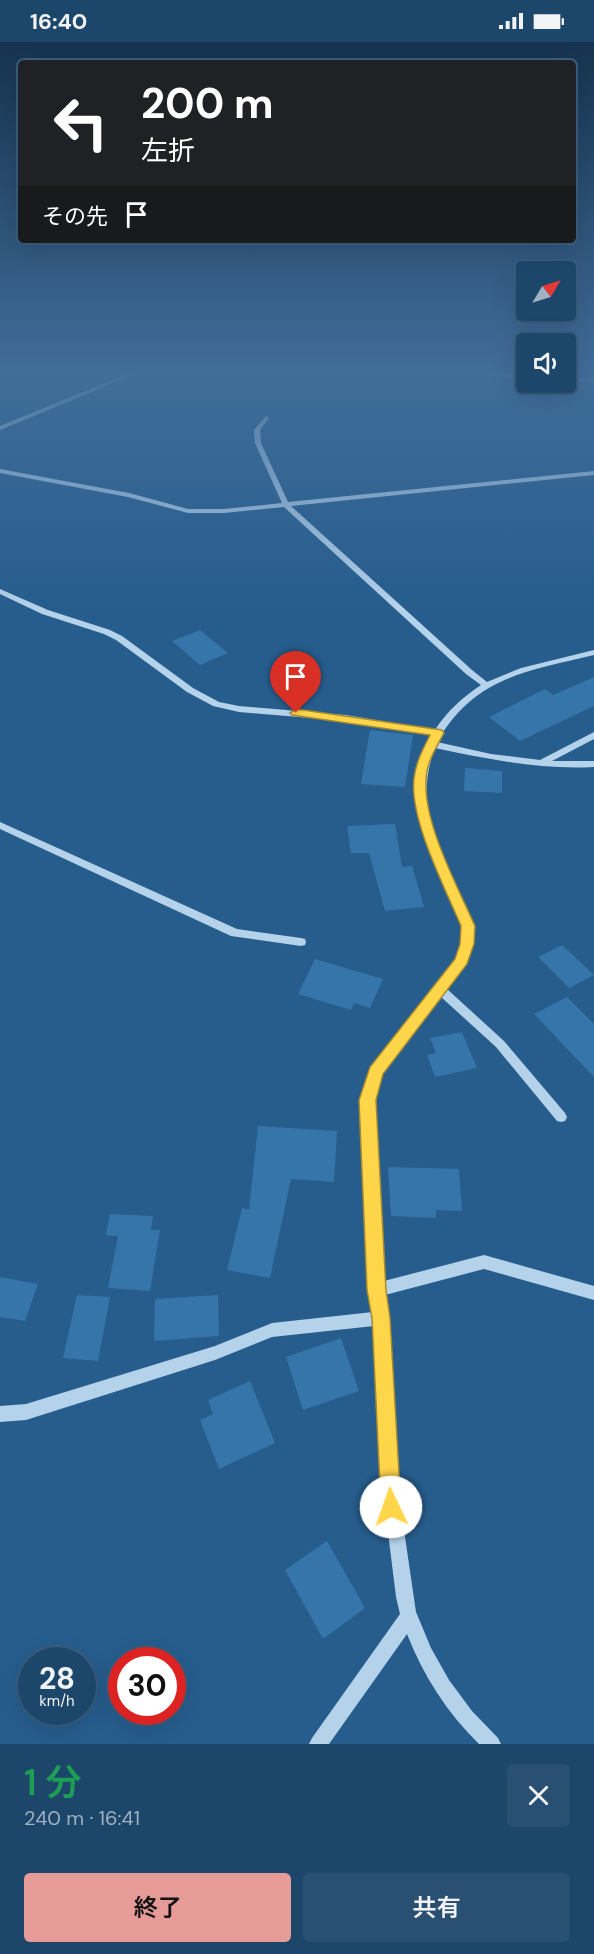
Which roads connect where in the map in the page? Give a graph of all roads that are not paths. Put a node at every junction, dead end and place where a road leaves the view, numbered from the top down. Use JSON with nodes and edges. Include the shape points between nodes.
{"nodes":[{"id":1,"x":261,"y":449,"type":"edge"},
{"id":2,"x":0,"y":471,"type":"edge"},
{"id":3,"x":590,"y":474,"type":"edge"},
{"id":4,"x":594,"y":484,"type":"edge"},
{"id":5,"x":286,"y":505,"type":"junction"},
{"id":6,"x":0,"y":591,"type":"edge"},
{"id":7,"x":594,"y":652,"type":"edge"},
{"id":8,"x":486,"y":685,"type":"junction"},
{"id":9,"x":438,"y":733,"type":"junction"},
{"id":10,"x":594,"y":735,"type":"edge"},
{"id":11,"x":431,"y":744,"type":"junction"},
{"id":12,"x":542,"y":763,"type":"junction"},
{"id":13,"x":594,"y":765,"type":"edge"},
{"id":14,"x":0,"y":825,"type":"edge"},
{"id":15,"x":301,"y":942,"type":"dead end"},
{"id":16,"x":441,"y":990,"type":"junction"},
{"id":17,"x":561,"y":1117,"type":"dead end"},
{"id":18,"x":377,"y":1290,"type":"junction"},
{"id":19,"x":594,"y":1293,"type":"edge"},
{"id":20,"x":381,"y":1318,"type":"junction"},
{"id":21,"x":0,"y":1414,"type":"edge"},
{"id":22,"x":409,"y":1616,"type":"junction"},
{"id":23,"x":318,"y":1744,"type":"edge"},
{"id":24,"x":492,"y":1744,"type":"edge"}],
"edges":[{"from":1,"to":5,"type":"street"},
{"from":2,"to":5,"type":"street","via":[[129,495],[188,511]]},
{"from":3,"to":4,"type":"street"},
{"from":3,"to":5,"type":"street"},
{"from":5,"to":8,"type":"street"},
{"from":6,"to":9,"type":"street","via":[[45,612],[119,638],[189,690],[216,704]]},
{"from":7,"to":8,"type":"street"},
{"from":8,"to":9,"type":"street","via":[[462,703]]},
{"from":9,"to":11,"type":"street"},
{"from":10,"to":12,"type":"street"},
{"from":11,"to":12,"type":"street"},
{"from":11,"to":16,"type":"street","via":[[420,780],[424,820],[468,926],[462,961]]},
{"from":12,"to":13,"type":"street"},
{"from":14,"to":15,"type":"street","via":[[235,933]]},
{"from":16,"to":17,"type":"street","via":[[500,1044]]},
{"from":16,"to":18,"type":"street","via":[[376,1072],[368,1100]]},
{"from":18,"to":19,"type":"street","via":[[484,1262]]},
{"from":18,"to":20,"type":"street"},
{"from":20,"to":21,"type":"street","via":[[272,1330],[193,1360],[26,1412]]},
{"from":20,"to":22,"type":"street","via":[[391,1507]]},
{"from":22,"to":23,"type":"street"},
{"from":22,"to":24,"type":"street","via":[[439,1682]]}]}
